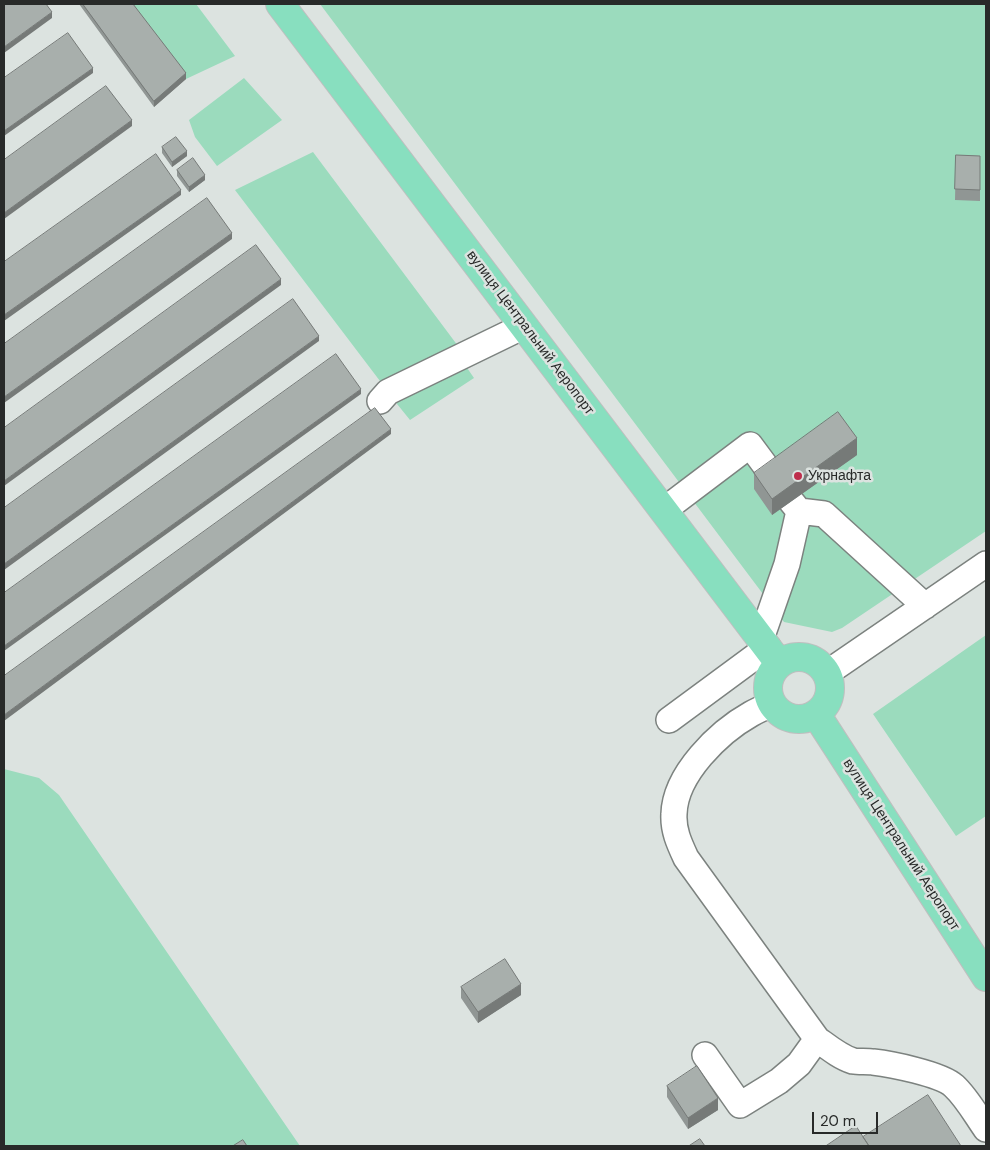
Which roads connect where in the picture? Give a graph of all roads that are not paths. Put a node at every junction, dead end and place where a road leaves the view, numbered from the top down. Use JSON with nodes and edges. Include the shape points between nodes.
{"nodes":[{"id":1,"x":280,"y":4,"type":"edge"},
{"id":2,"x":524,"y":326,"type":"junction"},
{"id":3,"x":380,"y":401,"type":"dead end"},
{"id":4,"x":773,"y":476,"type":"edge"},
{"id":5,"x":664,"y":510,"type":"junction"},
{"id":6,"x":986,"y":564,"type":"edge"},
{"id":7,"x":925,"y":606,"type":"junction"},
{"id":8,"x":769,"y":650,"type":"junction"},
{"id":9,"x":827,"y":673,"type":"junction"},
{"id":10,"x":772,"y":704,"type":"junction"},
{"id":11,"x":816,"y":714,"type":"junction"},
{"id":12,"x":668,"y":720,"type":"dead end"},
{"id":13,"x":986,"y":977,"type":"edge"},
{"id":14,"x":817,"y":1039,"type":"junction"},
{"id":15,"x":705,"y":1055,"type":"dead end"},
{"id":16,"x":986,"y":1129,"type":"edge"}],
"edges":[{"from":1,"to":2,"type":"main road","name":"вулиця Центральний Аеропорт"},
{"from":2,"to":3,"type":"street","via":[[388,392]]},
{"from":2,"to":5,"type":"main road","name":"вулиця Центральний Аеропорт"},
{"from":4,"to":5,"type":"street","via":[[750,444]]},
{"from":5,"to":8,"type":"main road","name":"вулиця Центральний Аеропорт"},
{"from":6,"to":7,"type":"street"},
{"from":7,"to":8,"type":"street","via":[[824,514],[795,506]]},
{"from":7,"to":9,"type":"street"},
{"from":8,"to":9,"type":"main road","via":[[789,658],[809,658],[818,662]]},
{"from":8,"to":10,"type":"main road","via":[[773,670],[767,690]]},
{"from":8,"to":12,"type":"street"},
{"from":9,"to":11,"type":"main road","via":[[831,689],[823,708]]},
{"from":10,"to":11,"type":"main road","via":[[784,716],[794,719]]},
{"from":10,"to":14,"type":"street","via":[[751,714],[721,736],[694,763],[676,798],[676,836],[686,858]]},
{"from":11,"to":13,"type":"main road","name":"вулиця Центральний Аеропорт"},
{"from":14,"to":15,"type":"street","via":[[799,1064],[779,1081],[740,1105]]},
{"from":14,"to":16,"type":"street","via":[[854,1061],[874,1062],[944,1078],[961,1094]]}]}
